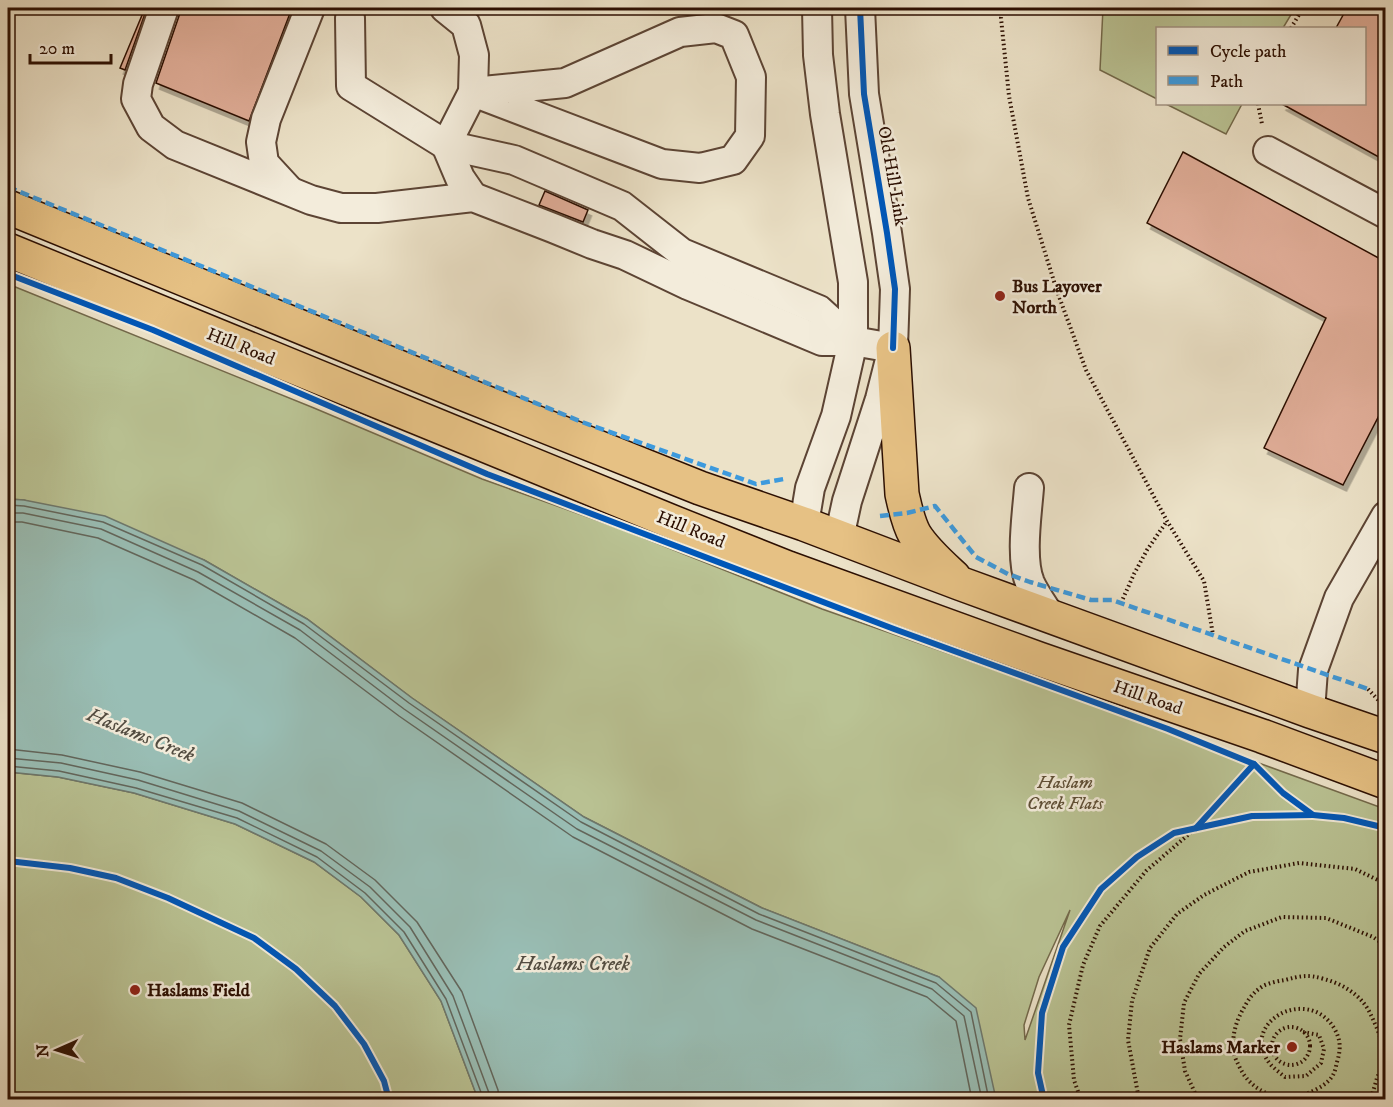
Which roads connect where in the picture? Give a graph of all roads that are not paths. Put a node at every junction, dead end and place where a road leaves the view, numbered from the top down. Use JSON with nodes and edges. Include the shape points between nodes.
{"nodes":[{"id":1,"x":164,"y":8,"type":"edge"},
{"id":2,"x":310,"y":8,"type":"edge"},
{"id":3,"x":817,"y":8,"type":"edge"},
{"id":4,"x":860,"y":8,"type":"edge"},
{"id":5,"x":455,"y":16,"type":"edge"},
{"id":6,"x":350,"y":18,"type":"dead end"},
{"id":7,"x":473,"y":92,"type":"junction"},
{"id":8,"x":446,"y":145,"type":"junction"},
{"id":9,"x":1268,"y":151,"type":"dead end"},
{"id":10,"x":290,"y":191,"type":"junction"},
{"id":11,"x":473,"y":197,"type":"junction"},
{"id":12,"x":8,"y":207,"type":"edge"},
{"id":13,"x":1386,"y":214,"type":"edge"},
{"id":14,"x":8,"y":250,"type":"edge"},
{"id":15,"x":676,"y":265,"type":"junction"},
{"id":16,"x":853,"y":341,"type":"junction"},
{"id":17,"x":893,"y":348,"type":"junction"},
{"id":18,"x":1029,"y":488,"type":"dead end"},
{"id":19,"x":1386,"y":516,"type":"edge"},
{"id":20,"x":804,"y":524,"type":"junction"},
{"id":21,"x":839,"y":538,"type":"junction"},
{"id":22,"x":788,"y":568,"type":"junction"},
{"id":23,"x":826,"y":581,"type":"junction"},
{"id":24,"x":959,"y":583,"type":"junction"},
{"id":25,"x":1050,"y":616,"type":"junction"},
{"id":26,"x":1310,"y":711,"type":"junction"},
{"id":27,"x":1386,"y":736,"type":"edge"},
{"id":28,"x":1329,"y":761,"type":"junction"},
{"id":29,"x":1386,"y":782,"type":"edge"}],
"edges":[{"from":1,"to":10,"type":"street","via":[[136,99],[151,127],[175,145]]},
{"from":2,"to":10,"type":"street","via":[[266,119],[261,142],[264,163]]},
{"from":3,"to":16,"type":"street","via":[[825,114],[853,282]]},
{"from":4,"to":17,"type":"street","name":"Old Hill Link","via":[[864,94],[895,289]]},
{"from":5,"to":7,"type":"street","via":[[474,55]]},
{"from":6,"to":8,"type":"street","via":[[351,86]]},
{"from":7,"to":7,"type":"street","via":[[565,83],[680,32],[716,28],[734,35],[751,77],[750,136],[733,160],[700,168],[662,164]]},
{"from":7,"to":8,"type":"street"},
{"from":8,"to":11,"type":"street"},
{"from":8,"to":15,"type":"street","via":[[514,160],[622,206]]},
{"from":9,"to":13,"type":"street"},
{"from":10,"to":11,"type":"street","via":[[341,208]]},
{"from":11,"to":15,"type":"street","via":[[592,244]]},
{"from":12,"to":20,"type":"main road","via":[[581,440]]},
{"from":14,"to":22,"type":"main road","name":"Hill Road"},
{"from":15,"to":16,"type":"street","via":[[733,289],[822,341]]},
{"from":16,"to":17,"type":"street"},
{"from":16,"to":20,"type":"street","via":[[836,416],[810,488]]},
{"from":17,"to":21,"type":"street","name":"Old Hill Link","via":[[846,501]]},
{"from":17,"to":24,"type":"main road","via":[[902,494],[907,513],[914,533],[927,551]]},
{"from":18,"to":25,"type":"street","via":[[1026,561],[1030,582]]},
{"from":19,"to":26,"type":"street","via":[[1339,598],[1314,670]]},
{"from":20,"to":21,"type":"main road"},
{"from":20,"to":22,"type":"main road"},
{"from":21,"to":23,"type":"main road","name":"Old Hill Link"},
{"from":21,"to":24,"type":"main road"},
{"from":22,"to":23,"type":"main road","name":"Hill Road"},
{"from":23,"to":28,"type":"main road","name":"Hill Road"},
{"from":24,"to":25,"type":"main road"},
{"from":25,"to":26,"type":"main road"},
{"from":26,"to":27,"type":"main road"},
{"from":26,"to":28,"type":"main road"},
{"from":28,"to":29,"type":"main road","name":"Hill Road"}]}
